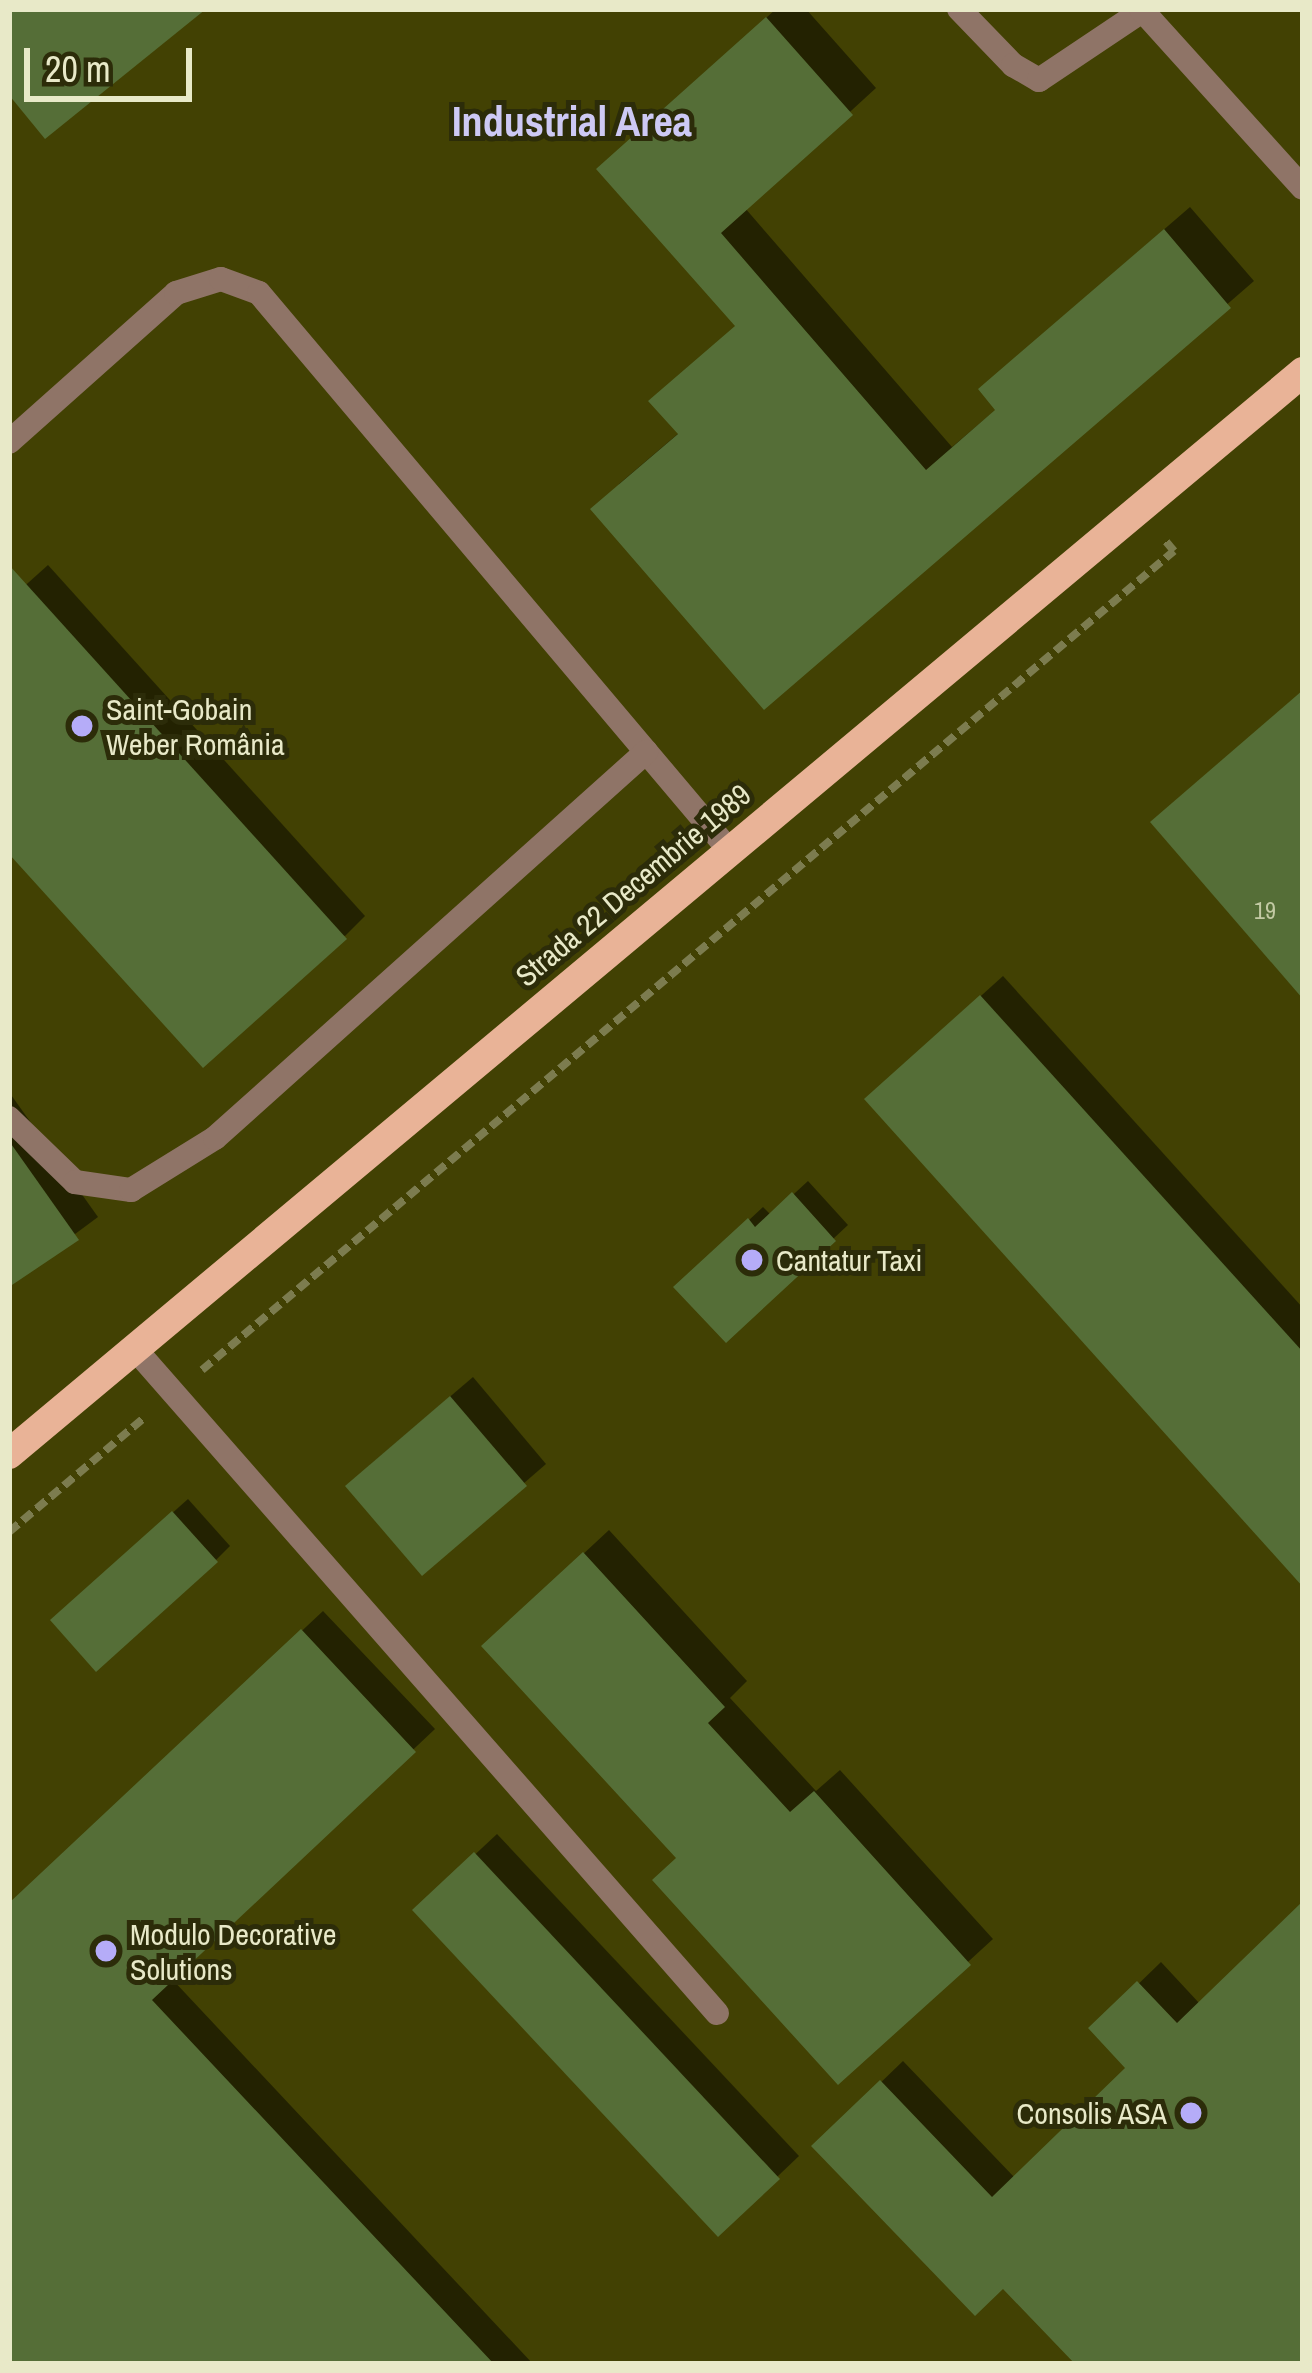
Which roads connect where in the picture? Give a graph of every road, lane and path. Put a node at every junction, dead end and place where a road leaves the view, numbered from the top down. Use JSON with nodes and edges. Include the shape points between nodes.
{"nodes":[{"id":1,"x":958,"y":9,"type":"edge"},
{"id":2,"x":1142,"y":10,"type":"edge"},
{"id":3,"x":1303,"y":188,"type":"edge"},
{"id":4,"x":1303,"y":372,"type":"edge"},
{"id":5,"x":9,"y":442,"type":"edge"},
{"id":6,"x":1174,"y":551,"type":"dead end"},
{"id":7,"x":646,"y":752,"type":"junction"},
{"id":8,"x":729,"y":850,"type":"junction"},
{"id":9,"x":9,"y":1118,"type":"edge"},
{"id":10,"x":135,"y":1348,"type":"junction"},
{"id":11,"x":175,"y":1393,"type":"junction"},
{"id":12,"x":9,"y":1454,"type":"edge"},
{"id":13,"x":9,"y":1532,"type":"edge"},
{"id":14,"x":718,"y":2013,"type":"dead end"}],
"edges":[{"from":1,"to":2,"type":"lane","via":[[1039,80]]},
{"from":2,"to":3,"type":"lane"},
{"from":4,"to":8,"type":"main road","name":"Strada 22 Decembrie 1989"},
{"from":5,"to":7,"type":"lane","via":[[176,293],[221,279],[259,292]]},
{"from":6,"to":11,"type":"path"},
{"from":7,"to":8,"type":"lane"},
{"from":7,"to":9,"type":"lane","via":[[215,1138],[131,1190],[75,1182]]},
{"from":8,"to":10,"type":"main road","name":"Strada 22 Decembrie 1989"},
{"from":10,"to":11,"type":"lane"},
{"from":10,"to":12,"type":"main road","name":"Strada 22 Decembrie 1989"},
{"from":11,"to":13,"type":"path"},
{"from":11,"to":14,"type":"lane"}]}
